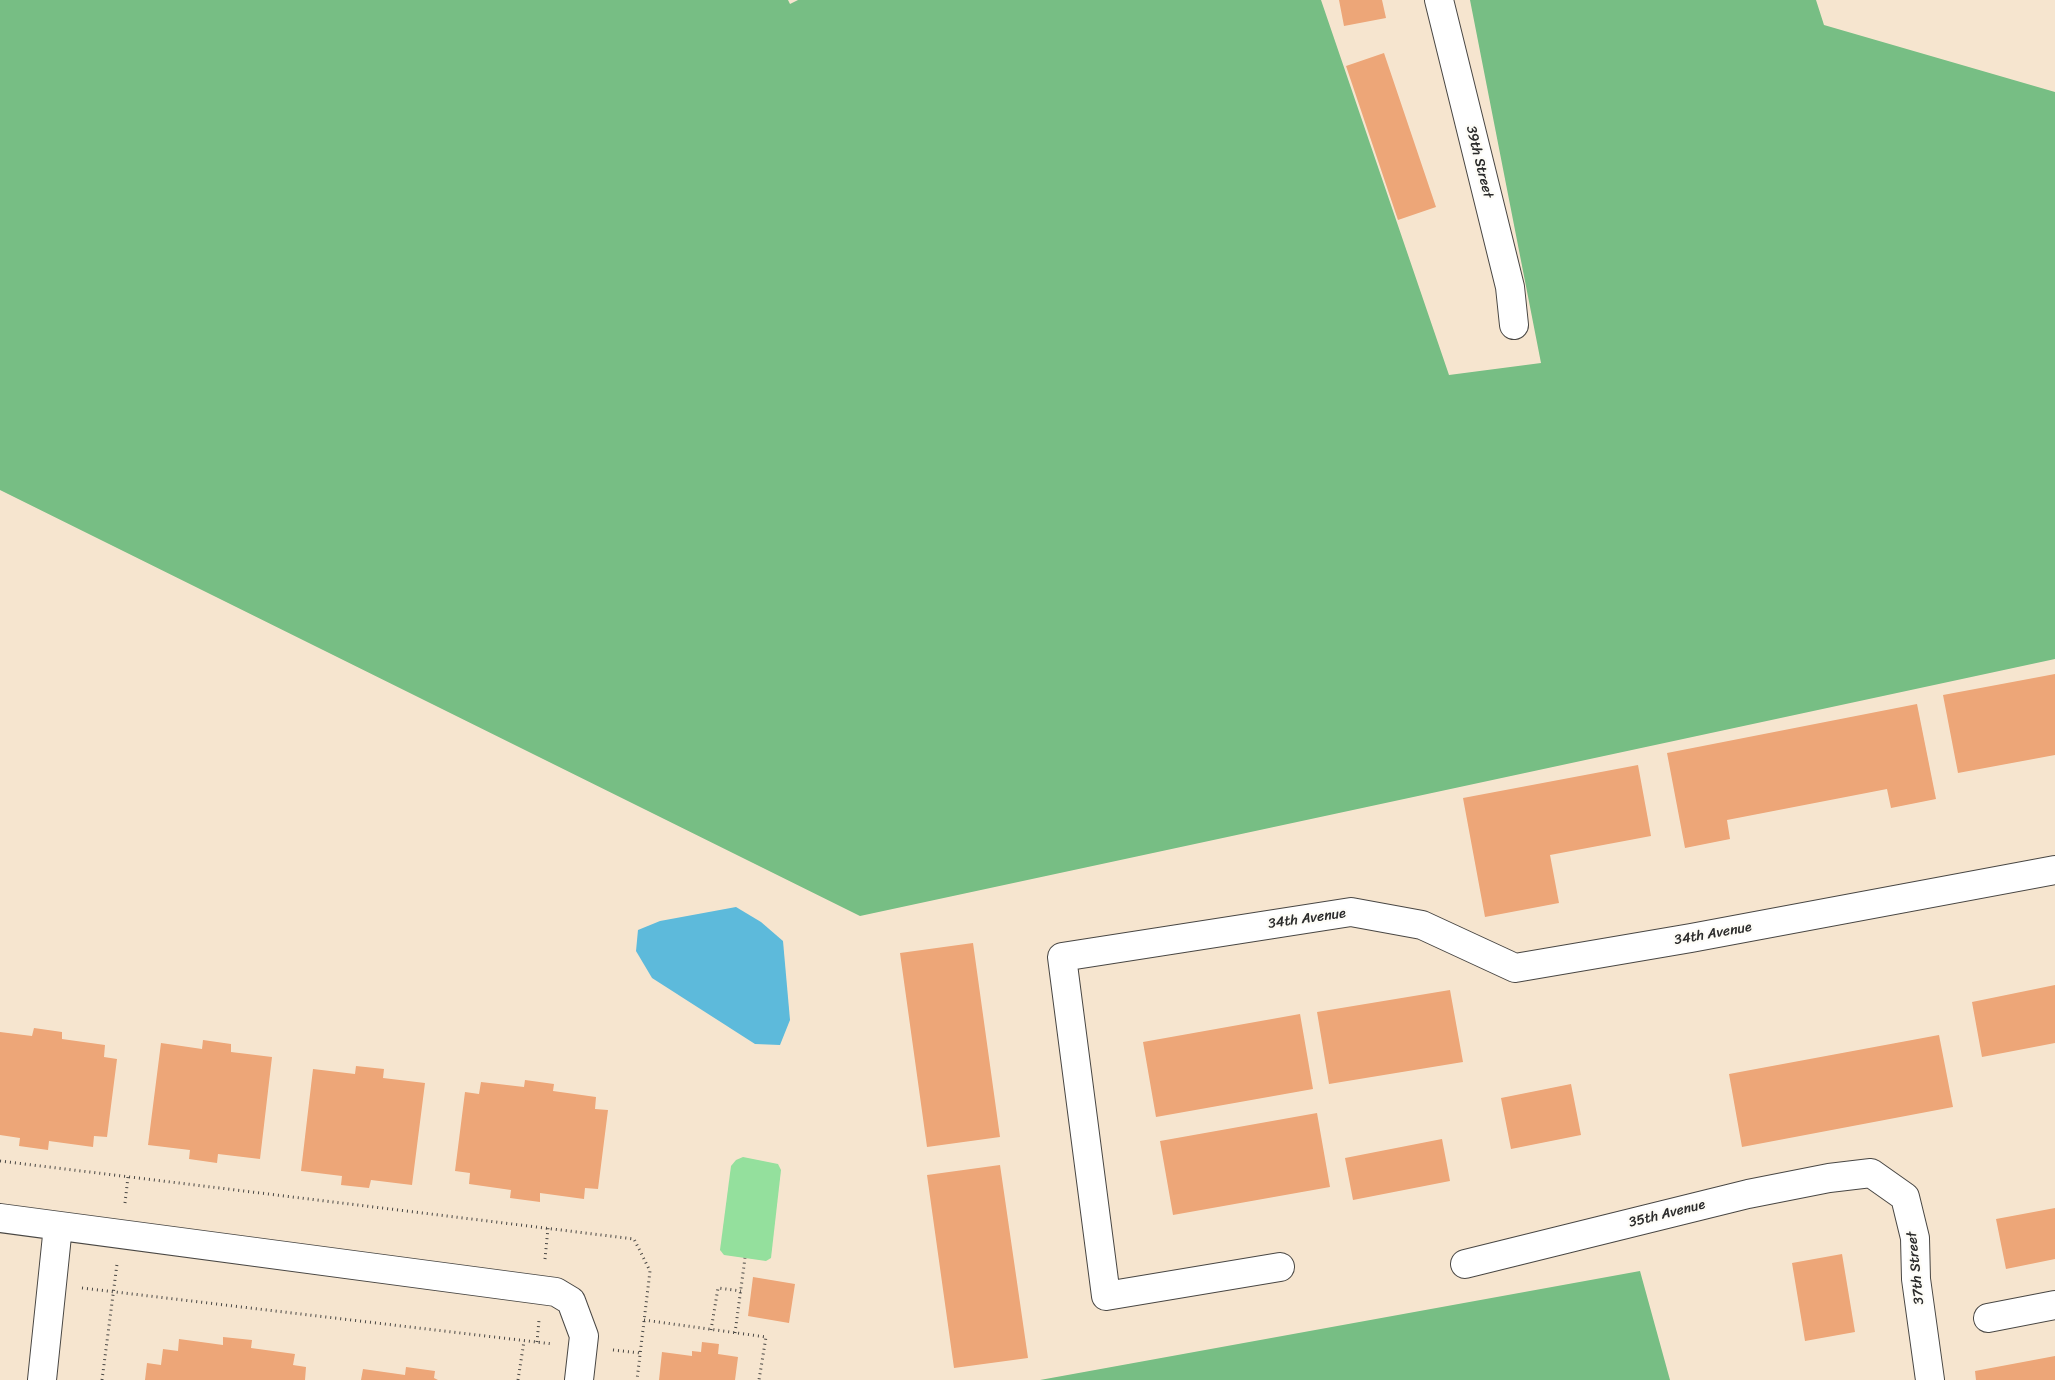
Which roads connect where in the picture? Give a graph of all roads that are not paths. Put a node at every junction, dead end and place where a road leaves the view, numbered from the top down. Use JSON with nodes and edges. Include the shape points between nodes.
{"nodes":[{"id":1,"x":1439,"y":0,"type":"edge"},
{"id":2,"x":1514,"y":325,"type":"dead end"},
{"id":3,"x":2055,"y":870,"type":"edge"},
{"id":4,"x":1871,"y":1173,"type":"joint"},
{"id":5,"x":0,"y":1218,"type":"edge"},
{"id":6,"x":58,"y":1226,"type":"junction"},
{"id":7,"x":1465,"y":1264,"type":"dead end"},
{"id":8,"x":1280,"y":1267,"type":"dead end"},
{"id":9,"x":2055,"y":1305,"type":"edge"},
{"id":10,"x":1988,"y":1318,"type":"dead end"},
{"id":11,"x":42,"y":1380,"type":"edge"},
{"id":12,"x":579,"y":1380,"type":"edge"},
{"id":13,"x":1930,"y":1380,"type":"edge"}],
"edges":[{"from":1,"to":2,"type":"street","name":"39th Street","via":[[1510,287]]},
{"from":3,"to":8,"type":"street","name":"34th Avenue","via":[[1515,968],[1422,925],[1351,912],[1062,956],[1106,1296]]},
{"from":4,"to":7,"type":"street","name":"35th Avenue","via":[[1748,1194]]},
{"from":4,"to":13,"type":"street","name":"37th Street","via":[[1905,1197],[1915,1238],[1916,1279]]},
{"from":5,"to":6,"type":"street"},
{"from":6,"to":11,"type":"street"},
{"from":6,"to":12,"type":"street","via":[[556,1292],[571,1301],[584,1336]]},
{"from":9,"to":10,"type":"street"}]}
